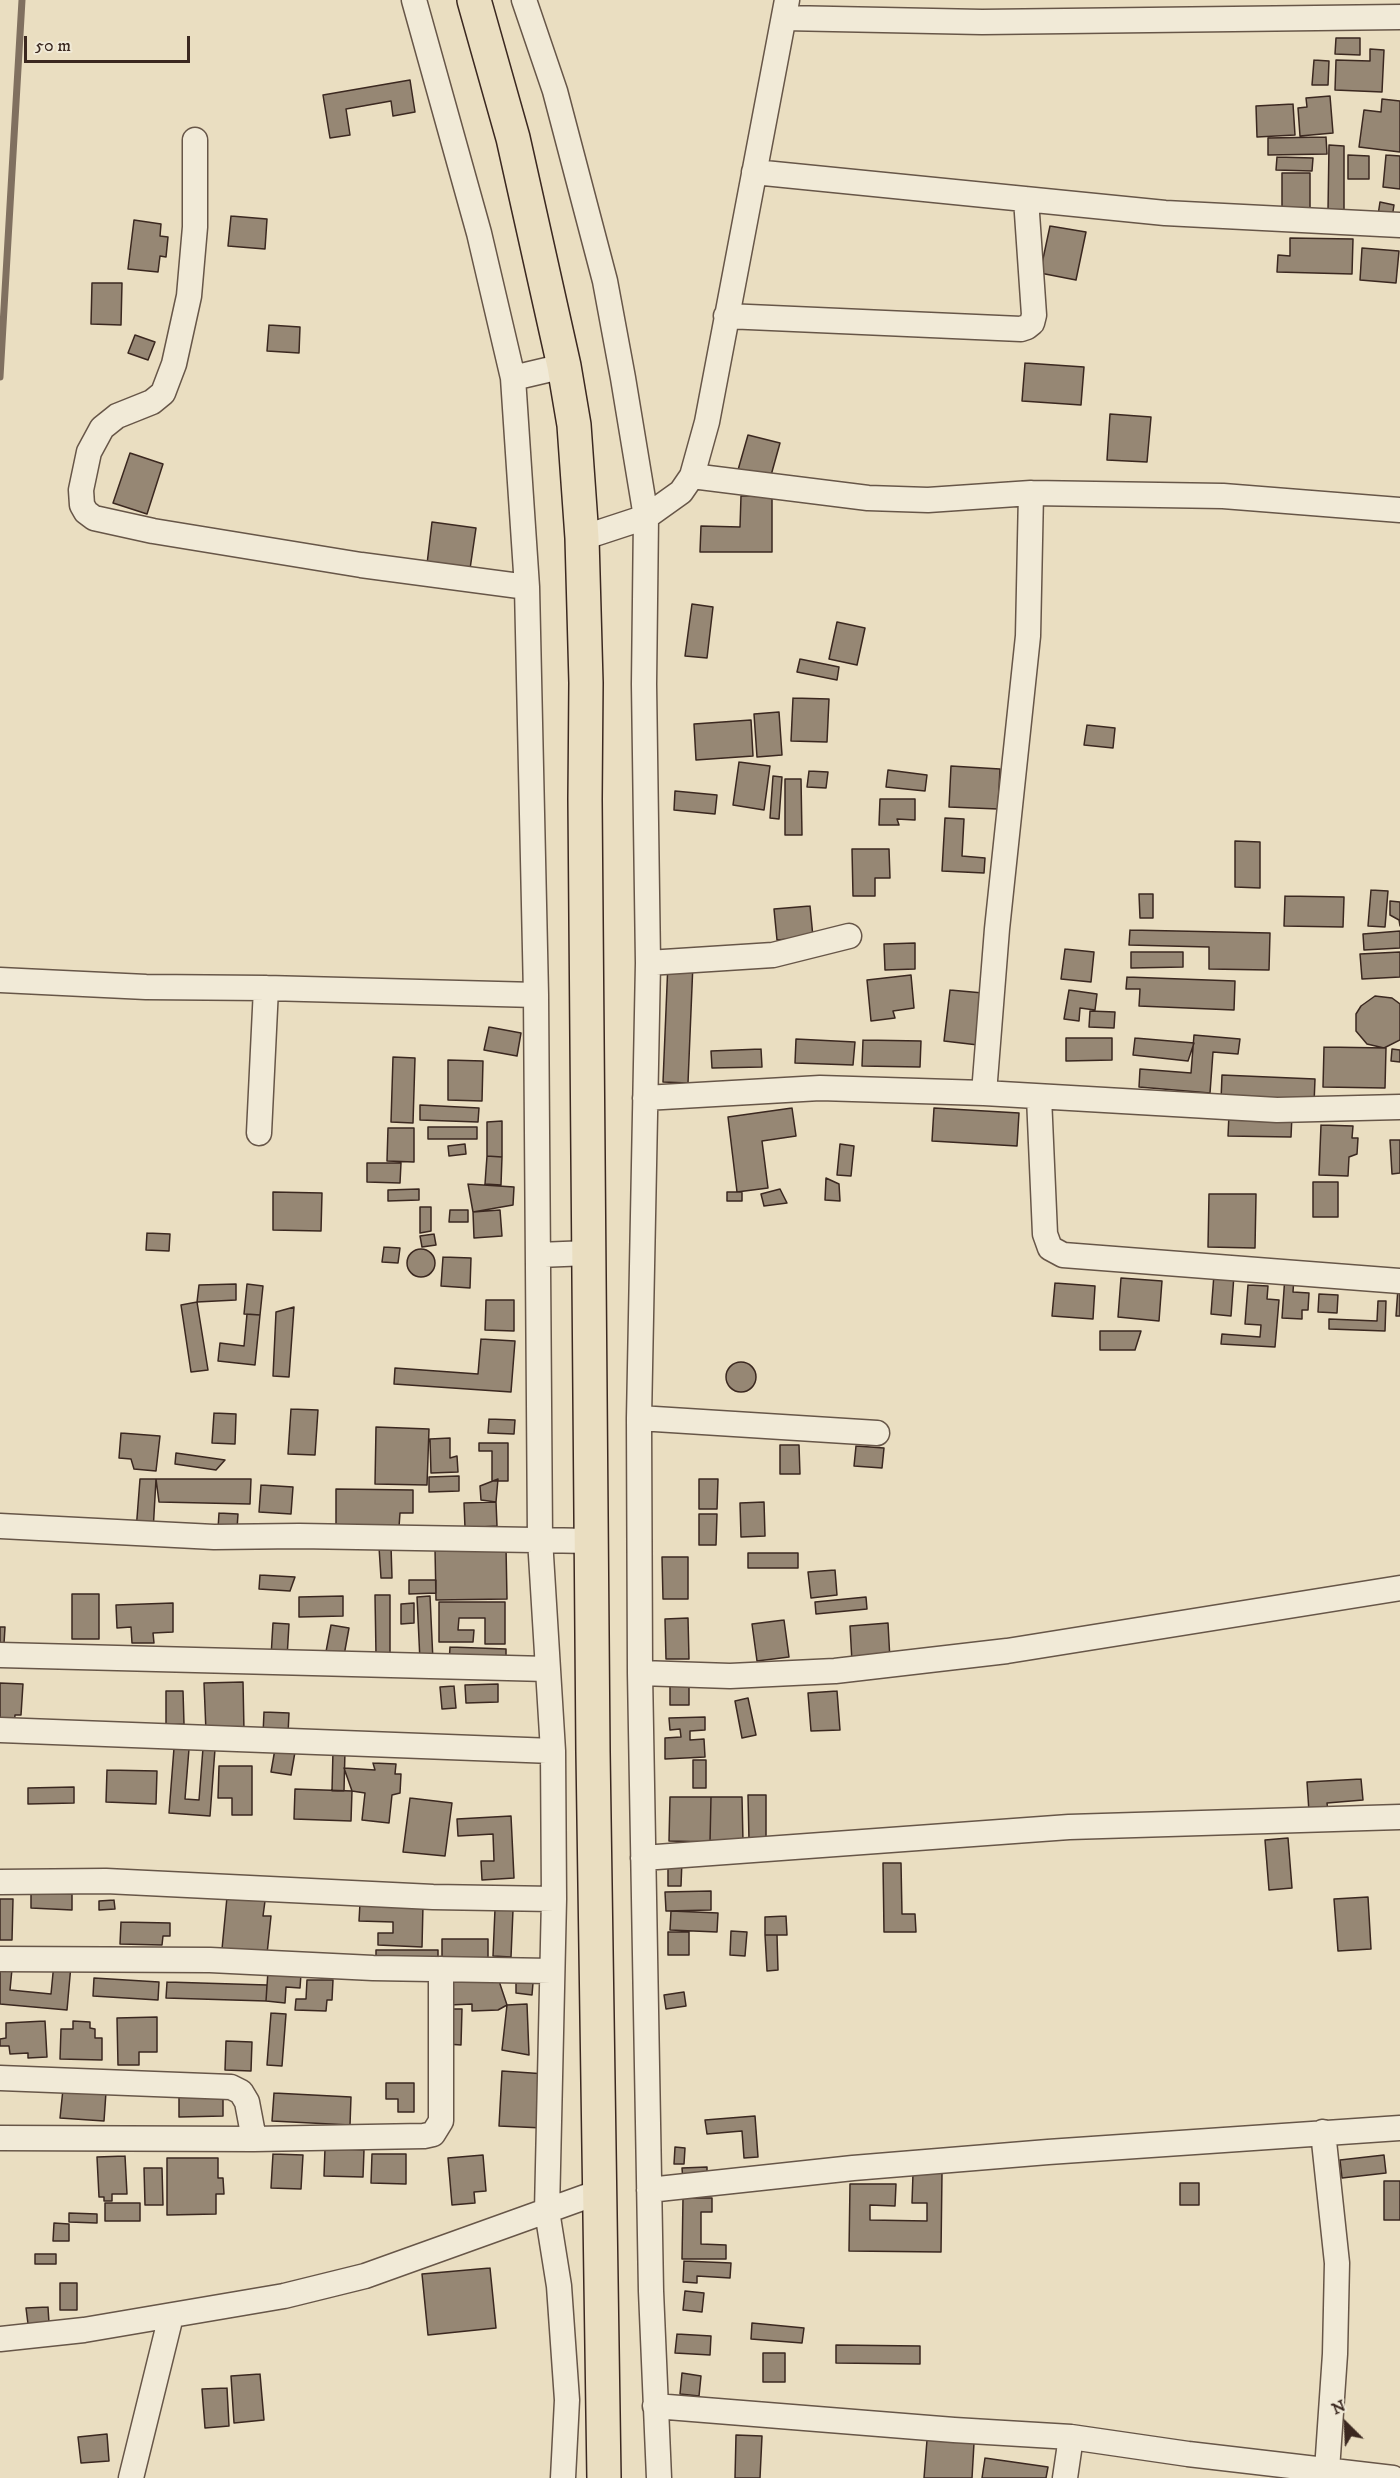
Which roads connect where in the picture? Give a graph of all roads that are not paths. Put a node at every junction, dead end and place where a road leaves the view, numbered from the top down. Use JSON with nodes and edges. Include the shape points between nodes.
{"nodes":[{"id":1,"x":414,"y":0,"type":"edge"},
{"id":2,"x":474,"y":0,"type":"edge"},
{"id":3,"x":524,"y":0,"type":"edge"},
{"id":4,"x":785,"y":9,"type":"edge"},
{"id":5,"x":1400,"y":17,"type":"edge"},
{"id":6,"x":195,"y":140,"type":"dead end"},
{"id":7,"x":754,"y":172,"type":"junction"},
{"id":8,"x":1026,"y":199,"type":"junction"},
{"id":9,"x":1400,"y":225,"type":"edge"},
{"id":10,"x":726,"y":316,"type":"junction"},
{"id":11,"x":564,"y":366,"type":"junction"},
{"id":12,"x":513,"y":378,"type":"junction"},
{"id":13,"x":692,"y":476,"type":"junction"},
{"id":14,"x":1031,"y":493,"type":"junction"},
{"id":15,"x":1400,"y":510,"type":"edge"},
{"id":16,"x":646,"y":517,"type":"junction"},
{"id":17,"x":582,"y":538,"type":"junction"},
{"id":18,"x":526,"y":587,"type":"junction"},
{"id":19,"x":849,"y":936,"type":"dead end"},
{"id":20,"x":648,"y":963,"type":"junction"},
{"id":21,"x":0,"y":980,"type":"edge"},
{"id":22,"x":266,"y":988,"type":"junction"},
{"id":23,"x":536,"y":995,"type":"junction"},
{"id":24,"x":984,"y":1093,"type":"junction"},
{"id":25,"x":1039,"y":1097,"type":"junction"},
{"id":26,"x":645,"y":1098,"type":"junction"},
{"id":27,"x":1400,"y":1107,"type":"edge"},
{"id":28,"x":259,"y":1133,"type":"dead end"},
{"id":29,"x":589,"y":1253,"type":"junction"},
{"id":30,"x":538,"y":1254,"type":"junction"},
{"id":31,"x":1400,"y":1281,"type":"edge"},
{"id":32,"x":639,"y":1418,"type":"junction"},
{"id":33,"x":877,"y":1433,"type":"dead end"},
{"id":34,"x":0,"y":1526,"type":"edge"},
{"id":35,"x":540,"y":1539,"type":"junction"},
{"id":36,"x":592,"y":1541,"type":"junction"},
{"id":37,"x":1400,"y":1588,"type":"edge"},
{"id":38,"x":0,"y":1655,"type":"edge"},
{"id":39,"x":547,"y":1670,"type":"junction"},
{"id":40,"x":640,"y":1673,"type":"junction"},
{"id":41,"x":0,"y":1730,"type":"edge"},
{"id":42,"x":553,"y":1751,"type":"junction"},
{"id":43,"x":1400,"y":1817,"type":"edge"},
{"id":44,"x":643,"y":1858,"type":"junction"},
{"id":45,"x":0,"y":1882,"type":"edge"},
{"id":46,"x":554,"y":1899,"type":"junction"},
{"id":47,"x":0,"y":1959,"type":"edge"},
{"id":48,"x":441,"y":1969,"type":"junction"},
{"id":49,"x":551,"y":1971,"type":"junction"},
{"id":50,"x":0,"y":2078,"type":"edge"},
{"id":51,"x":1400,"y":2128,"type":"edge"},
{"id":52,"x":1323,"y":2132,"type":"junction"},
{"id":53,"x":0,"y":2138,"type":"edge"},
{"id":54,"x":254,"y":2139,"type":"junction"},
{"id":55,"x":650,"y":2190,"type":"junction"},
{"id":56,"x":599,"y":2192,"type":"junction"},
{"id":57,"x":548,"y":2211,"type":"junction"},
{"id":58,"x":171,"y":2316,"type":"junction"},
{"id":59,"x":0,"y":2339,"type":"edge"},
{"id":60,"x":655,"y":2406,"type":"junction"},
{"id":61,"x":1071,"y":2437,"type":"junction"},
{"id":62,"x":1327,"y":2470,"type":"junction"},
{"id":63,"x":131,"y":2478,"type":"edge"},
{"id":64,"x":562,"y":2478,"type":"edge"},
{"id":65,"x":604,"y":2478,"type":"edge"},
{"id":66,"x":659,"y":2478,"type":"edge"},
{"id":67,"x":1065,"y":2478,"type":"edge"},
{"id":68,"x":1393,"y":2478,"type":"edge"}],
"edges":[{"from":1,"to":12,"type":"street","via":[[480,233]]},
{"from":2,"to":11,"type":"highway","via":[[513,138]]},
{"from":3,"to":16,"type":"street","via":[[555,91],[605,281]]},
{"from":4,"to":5,"type":"street","via":[[982,22]]},
{"from":4,"to":7,"type":"street"},
{"from":6,"to":18,"type":"street","via":[[195,227],[189,296],[174,364],[164,393],[117,416],[102,428],[89,452],[81,490],[86,512],[94,518],[153,531],[361,566]]},
{"from":7,"to":8,"type":"street"},
{"from":7,"to":10,"type":"street"},
{"from":8,"to":9,"type":"street","via":[[1165,213]]},
{"from":8,"to":10,"type":"street","via":[[1034,315],[1027,327]]},
{"from":10,"to":13,"type":"street","via":[[707,422]]},
{"from":11,"to":12,"type":"street"},
{"from":11,"to":17,"type":"highway","via":[[574,425]]},
{"from":12,"to":18,"type":"street"},
{"from":13,"to":14,"type":"street","via":[[868,498],[928,500]]},
{"from":13,"to":16,"type":"street","via":[[681,492]]},
{"from":14,"to":15,"type":"street","via":[[1223,496]]},
{"from":14,"to":24,"type":"street","via":[[1028,636]]},
{"from":16,"to":17,"type":"street"},
{"from":16,"to":20,"type":"street"},
{"from":17,"to":29,"type":"highway"},
{"from":18,"to":23,"type":"street"},
{"from":19,"to":20,"type":"street","via":[[773,955]]},
{"from":20,"to":26,"type":"street"},
{"from":21,"to":22,"type":"street"},
{"from":22,"to":23,"type":"street"},
{"from":22,"to":28,"type":"street"},
{"from":23,"to":30,"type":"street"},
{"from":24,"to":25,"type":"street"},
{"from":24,"to":26,"type":"street","via":[[820,1088]]},
{"from":25,"to":27,"type":"street","via":[[1277,1110]]},
{"from":25,"to":31,"type":"street","via":[[1045,1234],[1050,1248],[1063,1255]]},
{"from":26,"to":32,"type":"street"},
{"from":29,"to":30,"type":"street"},
{"from":29,"to":36,"type":"highway"},
{"from":30,"to":35,"type":"street"},
{"from":32,"to":33,"type":"street"},
{"from":32,"to":40,"type":"street"},
{"from":34,"to":35,"type":"street","via":[[214,1537]]},
{"from":35,"to":36,"type":"street"},
{"from":35,"to":39,"type":"street"},
{"from":36,"to":56,"type":"highway"},
{"from":37,"to":40,"type":"street","via":[[1007,1651],[835,1671],[730,1676]]},
{"from":38,"to":39,"type":"street"},
{"from":39,"to":42,"type":"street"},
{"from":40,"to":44,"type":"street"},
{"from":41,"to":42,"type":"street"},
{"from":42,"to":46,"type":"street"},
{"from":43,"to":44,"type":"street","via":[[1069,1827]]},
{"from":44,"to":55,"type":"street"},
{"from":45,"to":46,"type":"street","via":[[106,1881]]},
{"from":46,"to":49,"type":"street"},
{"from":47,"to":48,"type":"street","via":[[210,1960]]},
{"from":48,"to":49,"type":"street"},
{"from":48,"to":54,"type":"street","via":[[441,2121],[433,2134]]},
{"from":49,"to":57,"type":"street"},
{"from":50,"to":54,"type":"street","via":[[231,2087],[241,2092],[247,2103]]},
{"from":51,"to":52,"type":"street"},
{"from":52,"to":55,"type":"street","via":[[865,2167]]},
{"from":52,"to":62,"type":"street","via":[[1337,2263]]},
{"from":53,"to":54,"type":"street"},
{"from":55,"to":60,"type":"street"},
{"from":56,"to":57,"type":"street"},
{"from":56,"to":65,"type":"highway"},
{"from":57,"to":58,"type":"street","via":[[365,2276],[284,2296]]},
{"from":57,"to":64,"type":"street","via":[[559,2286],[567,2400]]},
{"from":58,"to":59,"type":"street"},
{"from":58,"to":63,"type":"street"},
{"from":60,"to":61,"type":"street"},
{"from":60,"to":66,"type":"street"},
{"from":61,"to":62,"type":"street"},
{"from":61,"to":67,"type":"street"},
{"from":62,"to":68,"type":"street"}]}
